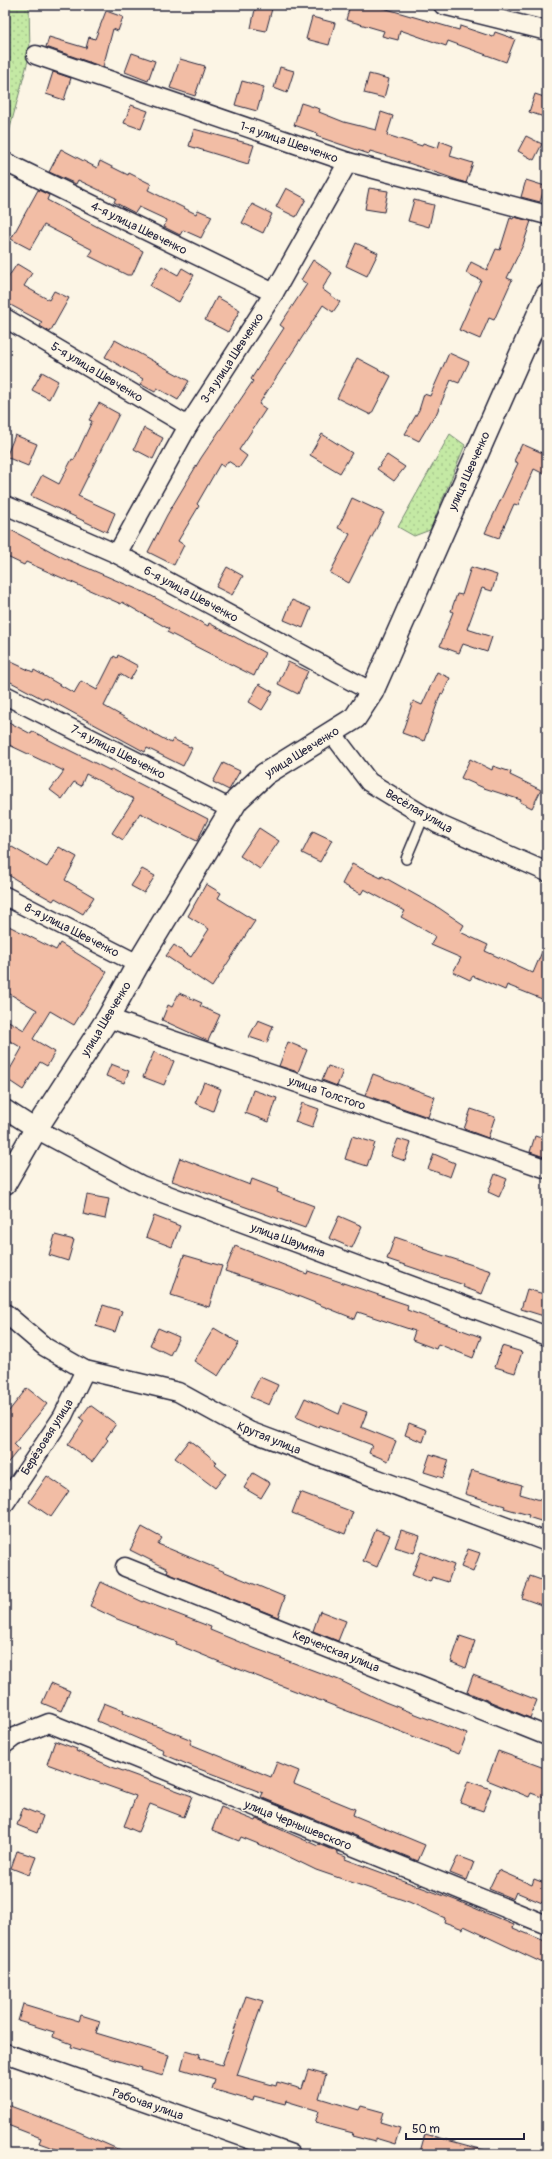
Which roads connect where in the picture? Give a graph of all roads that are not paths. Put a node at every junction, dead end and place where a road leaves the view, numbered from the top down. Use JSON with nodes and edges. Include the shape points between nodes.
{"nodes":[{"id":1,"x":443,"y":5,"type":"edge"},
{"id":2,"x":547,"y":31,"type":"edge"},
{"id":3,"x":36,"y":55,"type":"dead end"},
{"id":4,"x":5,"y":162,"type":"edge"},
{"id":5,"x":348,"y":162,"type":"junction"},
{"id":6,"x":547,"y":215,"type":"edge"},
{"id":7,"x":274,"y":293,"type":"junction"},
{"id":8,"x":547,"y":295,"type":"edge"},
{"id":9,"x":5,"y":318,"type":"edge"},
{"id":10,"x":188,"y":426,"type":"junction"},
{"id":11,"x":5,"y":505,"type":"edge"},
{"id":12,"x":117,"y":554,"type":"junction"},
{"id":13,"x":372,"y":692,"type":"junction"},
{"id":14,"x":5,"y":695,"type":"edge"},
{"id":15,"x":332,"y":733,"type":"junction"},
{"id":16,"x":231,"y":809,"type":"junction"},
{"id":17,"x":424,"y":816,"type":"junction"},
{"id":18,"x":406,"y":859,"type":"dead end"},
{"id":19,"x":547,"y":872,"type":"edge"},
{"id":20,"x":5,"y":896,"type":"edge"},
{"id":21,"x":138,"y":964,"type":"junction"},
{"id":22,"x":108,"y":1018,"type":"junction"},
{"id":23,"x":5,"y":1109,"type":"edge"},
{"id":24,"x":36,"y":1129,"type":"junction"},
{"id":25,"x":547,"y":1168,"type":"edge"},
{"id":26,"x":5,"y":1183,"type":"edge"},
{"id":27,"x":5,"y":1313,"type":"edge"},
{"id":28,"x":547,"y":1336,"type":"edge"},
{"id":29,"x":85,"y":1370,"type":"junction"},
{"id":30,"x":5,"y":1503,"type":"edge"},
{"id":31,"x":547,"y":1542,"type":"edge"},
{"id":32,"x":125,"y":1567,"type":"dead end"},
{"id":33,"x":547,"y":1736,"type":"edge"},
{"id":34,"x":5,"y":1744,"type":"edge"},
{"id":35,"x":547,"y":1925,"type":"edge"},
{"id":36,"x":5,"y":2054,"type":"edge"},
{"id":37,"x":291,"y":2154,"type":"edge"}],
"edges":[{"from":1,"to":2,"type":"street"},
{"from":3,"to":5,"type":"street","name":"1-я улица Шевченко"},
{"from":4,"to":7,"type":"street","name":"4-я улица Шевченко"},
{"from":5,"to":6,"type":"street","name":"1-я улица Шевченко"},
{"from":5,"to":7,"type":"street","name":"3-я улица Шевченко"},
{"from":7,"to":10,"type":"street","name":"3-я улица Шевченко"},
{"from":8,"to":13,"type":"main road","name":"улица Шевченко"},
{"from":9,"to":10,"type":"street","name":"5-я улица Шевченко"},
{"from":10,"to":12,"type":"street","name":"3-я улица Шевченко"},
{"from":11,"to":12,"type":"street","name":"6-я улица Шевченко"},
{"from":12,"to":13,"type":"street","name":"6-я улица Шевченко"},
{"from":13,"to":15,"type":"main road","name":"улица Шевченко","via":[[355,718]]},
{"from":14,"to":16,"type":"street","name":"7-я улица Шевченко"},
{"from":15,"to":16,"type":"main road","name":"улица Шевченко","via":[[265,774]]},
{"from":15,"to":17,"type":"street","name":"Весёлая улица","via":[[369,782]]},
{"from":16,"to":21,"type":"main road","name":"улица Шевченко"},
{"from":17,"to":18,"type":"lane"},
{"from":17,"to":19,"type":"street","name":"Весёлая улица"},
{"from":20,"to":21,"type":"street","name":"8-я улица Шевченко"},
{"from":21,"to":22,"type":"main road","name":"улица Шевченко"},
{"from":22,"to":24,"type":"main road","name":"улица Шевченко"},
{"from":22,"to":25,"type":"street","name":"улица Толстого"},
{"from":23,"to":24,"type":"street","name":"улица Шаумяна"},
{"from":24,"to":26,"type":"main road","name":"улица Шевченко"},
{"from":24,"to":28,"type":"street","name":"улица Шаумяна","via":[[141,1185]]},
{"from":27,"to":29,"type":"street","name":"Крутая улица","via":[[46,1347]]},
{"from":29,"to":30,"type":"street","name":"Берёзовая улица","via":[[63,1416]]},
{"from":29,"to":31,"type":"street","name":"Крутая улица","via":[[178,1392],[249,1431]]},
{"from":32,"to":33,"type":"street","name":"Керченская улица"},
{"from":34,"to":35,"type":"street","name":"улица Чернышевского","via":[[14,1737],[49,1723]]},
{"from":36,"to":37,"type":"street","name":"Рабочая улица"}]}
